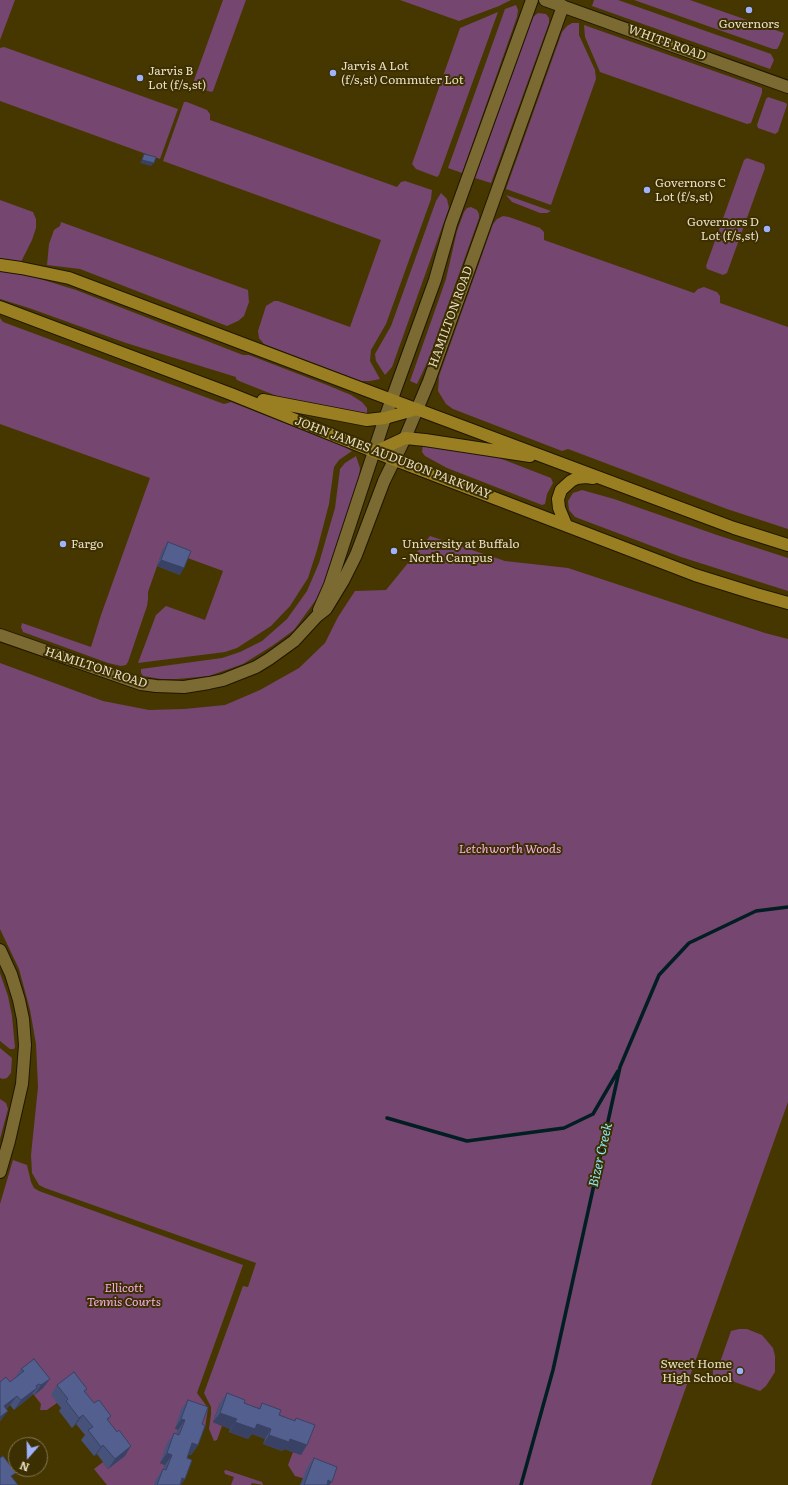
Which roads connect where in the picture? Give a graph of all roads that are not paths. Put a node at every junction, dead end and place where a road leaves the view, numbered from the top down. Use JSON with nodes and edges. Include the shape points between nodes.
{"nodes":[{"id":1,"x":532,"y":0,"type":"edge"},
{"id":2,"x":545,"y":0,"type":"edge"},
{"id":3,"x":563,"y":6,"type":"junction"},
{"id":4,"x":788,"y":87,"type":"edge"},
{"id":5,"x":0,"y":265,"type":"edge"},
{"id":6,"x":0,"y":307,"type":"edge"},
{"id":7,"x":231,"y":394,"type":"junction"},
{"id":8,"x":392,"y":400,"type":"junction"},
{"id":9,"x":417,"y":409,"type":"junction"},
{"id":10,"x":385,"y":418,"type":"junction"},
{"id":11,"x":405,"y":438,"type":"junction"},
{"id":12,"x":374,"y":452,"type":"junction"},
{"id":13,"x":553,"y":459,"type":"junction"},
{"id":14,"x":395,"y":460,"type":"junction"},
{"id":15,"x":612,"y":482,"type":"junction"},
{"id":16,"x":566,"y":525,"type":"junction"},
{"id":17,"x":788,"y":545,"type":"edge"},
{"id":18,"x":788,"y":603,"type":"edge"},
{"id":19,"x":317,"y":616,"type":"junction"},
{"id":20,"x":0,"y":635,"type":"edge"},
{"id":21,"x":0,"y":950,"type":"edge"},
{"id":22,"x":0,"y":1172,"type":"edge"}],
"edges":[{"from":1,"to":8,"type":"street","name":"HAMILTON ROAD","via":[[455,212],[435,280]]},
{"from":2,"to":3,"type":"street","name":"WHITE ROAD"},
{"from":3,"to":4,"type":"street","name":"WHITE ROAD"},
{"from":3,"to":9,"type":"street","name":"HAMILTON ROAD"},
{"from":5,"to":8,"type":"main road","via":[[70,278]]},
{"from":6,"to":7,"type":"main road","name":"JOHN JAMES AUDUBON PARKWAY"},
{"from":7,"to":10,"type":"main road","via":[[367,420]]},
{"from":7,"to":12,"type":"main road","name":"JOHN JAMES AUDUBON PARKWAY"},
{"from":8,"to":9,"type":"main road"},
{"from":8,"to":10,"type":"street","name":"HAMILTON ROAD"},
{"from":9,"to":10,"type":"main road"},
{"from":9,"to":11,"type":"street","name":"HAMILTON ROAD"},
{"from":9,"to":13,"type":"main road"},
{"from":10,"to":12,"type":"street","name":"HAMILTON ROAD"},
{"from":11,"to":12,"type":"main road"},
{"from":11,"to":13,"type":"main road"},
{"from":11,"to":14,"type":"street","name":"HAMILTON ROAD"},
{"from":12,"to":14,"type":"main road","name":"JOHN JAMES AUDUBON PARKWAY"},
{"from":12,"to":19,"type":"street","name":"HAMILTON ROAD","via":[[330,585]]},
{"from":13,"to":15,"type":"main road"},
{"from":14,"to":16,"type":"main road","name":"JOHN JAMES AUDUBON PARKWAY"},
{"from":14,"to":19,"type":"street","name":"HAMILTON ROAD","via":[[343,581],[326,610]]},
{"from":15,"to":16,"type":"main road","via":[[578,478],[561,490],[559,508]]},
{"from":15,"to":17,"type":"main road","via":[[734,528]]},
{"from":16,"to":18,"type":"main road","name":"JOHN JAMES AUDUBON PARKWAY","via":[[695,575]]},
{"from":19,"to":20,"type":"street","name":"HAMILTON ROAD","via":[[294,641],[256,667],[216,682],[184,687],[134,682]]},
{"from":21,"to":22,"type":"street","via":[[19,1000],[25,1045],[22,1084]]}]}
